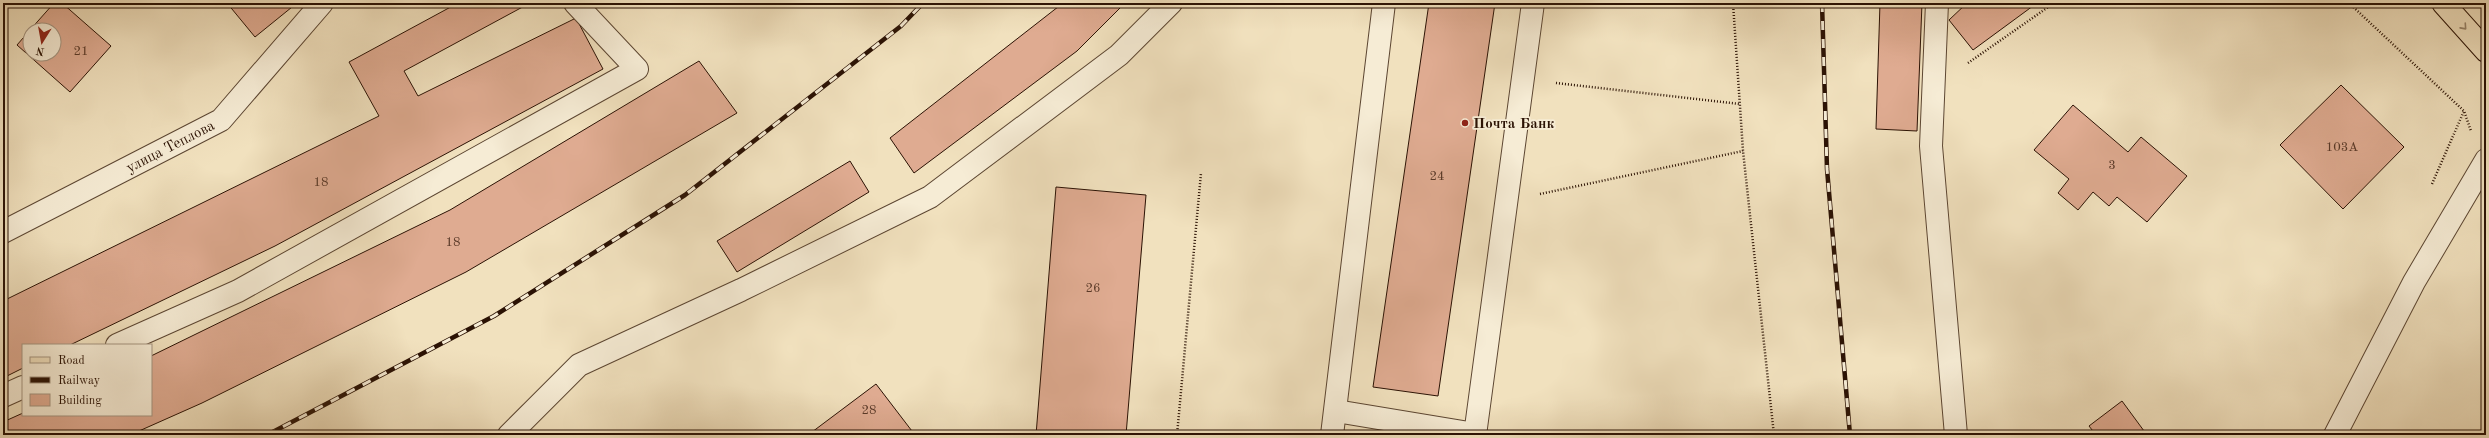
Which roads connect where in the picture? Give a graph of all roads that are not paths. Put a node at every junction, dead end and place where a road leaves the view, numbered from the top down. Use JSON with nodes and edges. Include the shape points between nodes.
{"nodes":[{"id":1,"x":322,"y":3,"type":"edge"},
{"id":2,"x":574,"y":3,"type":"edge"},
{"id":3,"x":1171,"y":3,"type":"edge"},
{"id":4,"x":1384,"y":3,"type":"edge"},
{"id":5,"x":1532,"y":3,"type":"edge"},
{"id":6,"x":1937,"y":3,"type":"edge"},
{"id":7,"x":2443,"y":3,"type":"edge"},
{"id":8,"x":2486,"y":51,"type":"edge"},
{"id":9,"x":2485,"y":162,"type":"edge"},
{"id":10,"x":3,"y":232,"type":"edge"},
{"id":11,"x":119,"y":344,"type":"edge"},
{"id":12,"x":22,"y":387,"type":"edge"},
{"id":13,"x":3,"y":396,"type":"edge"},
{"id":14,"x":1336,"y":410,"type":"junction"},
{"id":15,"x":509,"y":435,"type":"edge"},
{"id":16,"x":1332,"y":435,"type":"edge"},
{"id":17,"x":1475,"y":435,"type":"edge"},
{"id":18,"x":1956,"y":435,"type":"edge"},
{"id":19,"x":2335,"y":435,"type":"edge"}],
"edges":[{"from":1,"to":10,"type":"street","name":"улица Теплова","via":[[221,120]]},
{"from":2,"to":11,"type":"street","via":[[637,69],[238,291]]},
{"from":3,"to":15,"type":"street","via":[[1119,55],[930,197],[741,290],[580,365]]},
{"from":4,"to":14,"type":"street"},
{"from":5,"to":17,"type":"street"},
{"from":6,"to":18,"type":"street","via":[[1931,146]]},
{"from":7,"to":8,"type":"main road","one_way":true},
{"from":9,"to":19,"type":"street","via":[[2414,282]]},
{"from":12,"to":13,"type":"street"},
{"from":14,"to":16,"type":"street"},
{"from":14,"to":17,"type":"street"}]}
